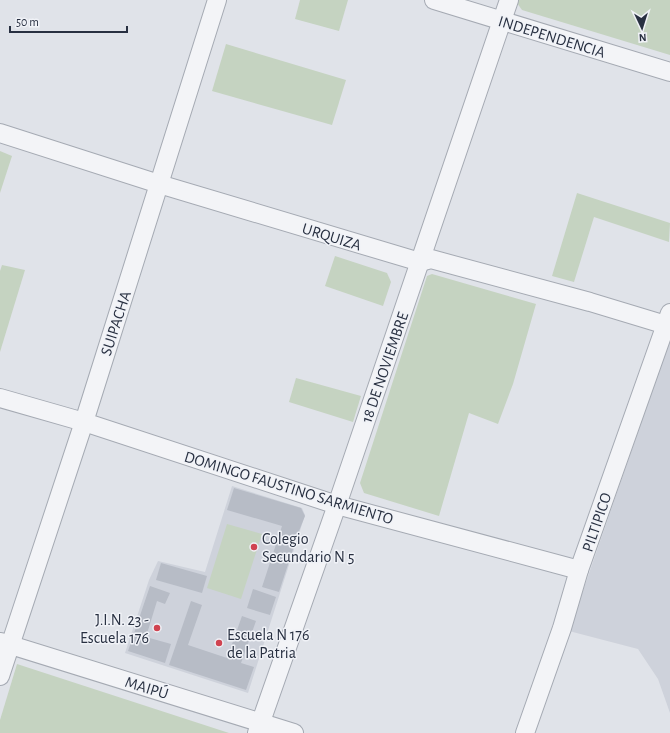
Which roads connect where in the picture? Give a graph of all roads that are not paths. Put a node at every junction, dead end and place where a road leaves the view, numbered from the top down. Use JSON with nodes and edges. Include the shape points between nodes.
{"nodes":[{"id":1,"x":217,"y":0,"type":"edge"},
{"id":2,"x":434,"y":0,"type":"edge"},
{"id":3,"x":509,"y":0,"type":"edge"},
{"id":4,"x":502,"y":20,"type":"junction"},
{"id":5,"x":670,"y":72,"type":"edge"},
{"id":6,"x":0,"y":133,"type":"edge"},
{"id":7,"x":159,"y":184,"type":"junction"},
{"id":8,"x":420,"y":262,"type":"junction"},
{"id":9,"x":668,"y":319,"type":"edge"},
{"id":10,"x":0,"y":398,"type":"edge"},
{"id":11,"x":84,"y":422,"type":"junction"},
{"id":12,"x":338,"y":505,"type":"junction"},
{"id":13,"x":579,"y":570,"type":"junction"},
{"id":14,"x":5,"y":643,"type":"edge"},
{"id":15,"x":0,"y":676,"type":"edge"},
{"id":16,"x":258,"y":728,"type":"edge"},
{"id":17,"x":294,"y":733,"type":"edge"},
{"id":18,"x":525,"y":733,"type":"edge"}],
"edges":[{"from":1,"to":7,"type":"street","name":"SUIPACHA"},
{"from":2,"to":4,"type":"street","name":"INDEPENDENCIA"},
{"from":3,"to":4,"type":"street","name":"18 DE NOVIEMBRE"},
{"from":4,"to":5,"type":"street","name":"INDEPENDENCIA"},
{"from":4,"to":8,"type":"street","name":"18 DE NOVIEMBRE"},
{"from":6,"to":7,"type":"street","name":"URQUIZA"},
{"from":7,"to":8,"type":"street","name":"URQUIZA"},
{"from":7,"to":11,"type":"street","name":"SUIPACHA"},
{"from":8,"to":9,"type":"street","name":"URQUIZA","via":[[431,259],[590,302]]},
{"from":8,"to":12,"type":"street","name":"18 DE NOVIEMBRE"},
{"from":9,"to":13,"type":"street","name":"PILTIPICO"},
{"from":10,"to":11,"type":"street","name":"DOMINGO FAUSTINO SARMIENTO"},
{"from":11,"to":12,"type":"street","name":"DOMINGO FAUSTINO SARMIENTO"},
{"from":11,"to":14,"type":"street","name":"SUIPACHA"},
{"from":12,"to":13,"type":"street","name":"DOMINGO FAUSTINO SARMIENTO"},
{"from":12,"to":16,"type":"street","name":"18 DE NOVIEMBRE"},
{"from":13,"to":18,"type":"street","name":"PILTIPICO","via":[[562,628]]},
{"from":14,"to":15,"type":"street","name":"SUIPACHA"},
{"from":14,"to":16,"type":"street","name":"MAIPÚ"},
{"from":16,"to":17,"type":"street","name":"MAIPÚ"}]}
